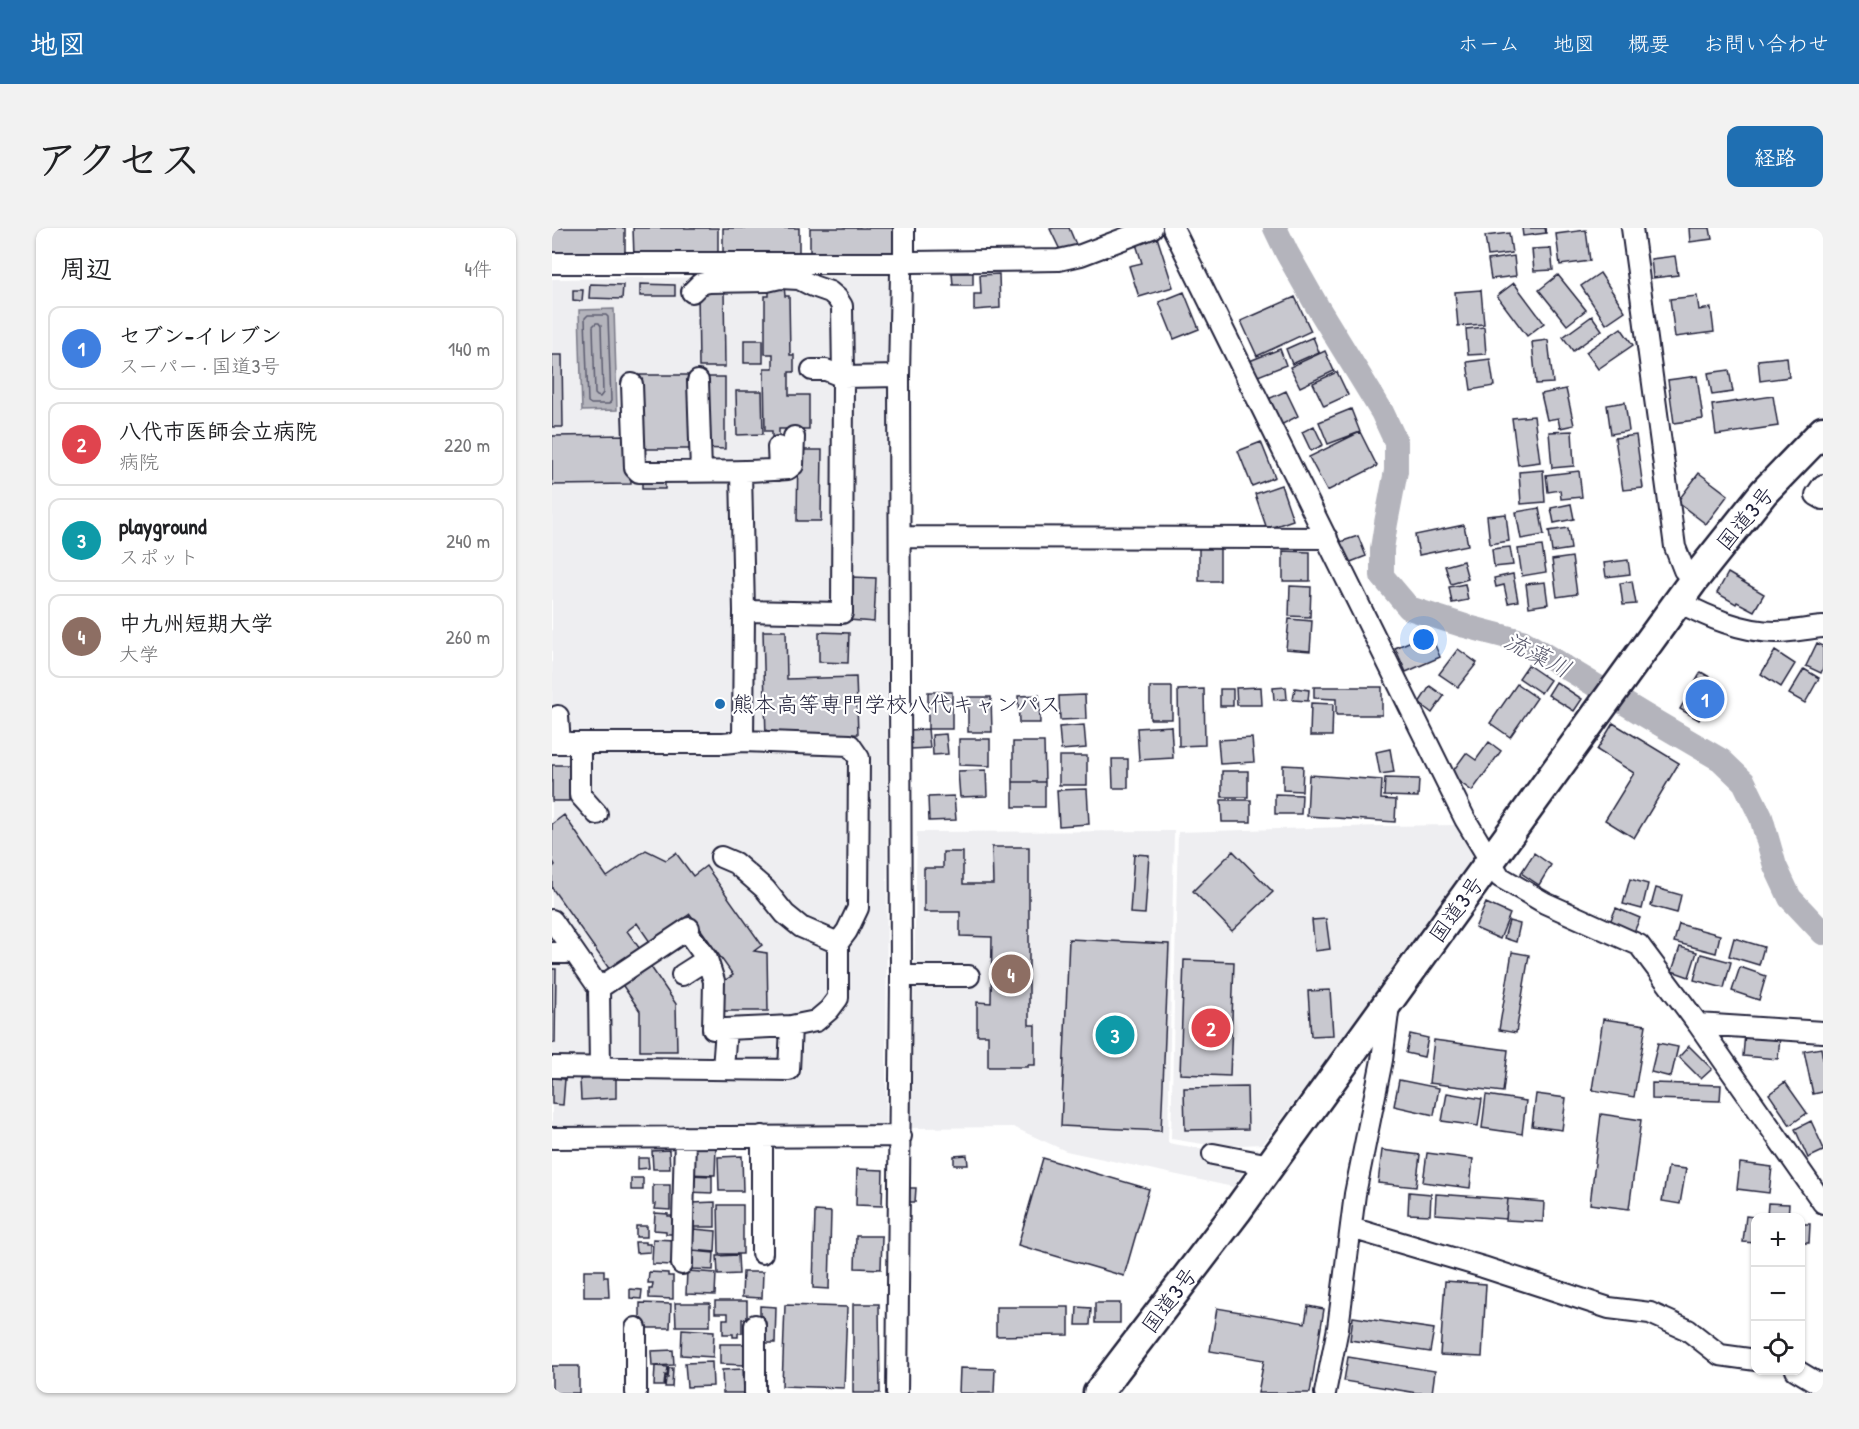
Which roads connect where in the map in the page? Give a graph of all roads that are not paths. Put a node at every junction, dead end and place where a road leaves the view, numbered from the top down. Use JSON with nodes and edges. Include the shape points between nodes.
{"nodes":[{"id":1,"x":904,"y":228,"type":"edge"},
{"id":2,"x":1152,"y":228,"type":"edge"},
{"id":3,"x":1173,"y":228,"type":"edge"},
{"id":4,"x":1632,"y":228,"type":"edge"},
{"id":5,"x":552,"y":263,"type":"edge"},
{"id":6,"x":902,"y":263,"type":"junction"},
{"id":7,"x":692,"y":292,"type":"dead end"},
{"id":8,"x":812,"y":370,"type":"dead end"},
{"id":9,"x":899,"y":376,"type":"junction"},
{"id":10,"x":843,"y":377,"type":"junction"},
{"id":11,"x":698,"y":381,"type":"dead end"},
{"id":12,"x":633,"y":384,"type":"dead end"},
{"id":13,"x":1823,"y":431,"type":"edge"},
{"id":14,"x":786,"y":442,"type":"dead end"},
{"id":15,"x":701,"y":471,"type":"junction"},
{"id":16,"x":741,"y":472,"type":"junction"},
{"id":17,"x":1823,"y":485,"type":"edge"},
{"id":18,"x":1823,"y":499,"type":"edge"},
{"id":19,"x":900,"y":537,"type":"junction"},
{"id":20,"x":1327,"y":538,"type":"junction"},
{"id":21,"x":1686,"y":592,"type":"junction"},
{"id":22,"x":744,"y":611,"type":"junction"},
{"id":23,"x":1823,"y":627,"type":"edge"},
{"id":24,"x":558,"y":716,"type":"dead end"},
{"id":25,"x":743,"y":741,"type":"junction"},
{"id":26,"x":556,"y":743,"type":"edge"},
{"id":27,"x":580,"y":743,"type":"junction"},
{"id":28,"x":597,"y":814,"type":"dead end"},
{"id":29,"x":721,"y":857,"type":"dead end"},
{"id":30,"x":1491,"y":861,"type":"junction"},
{"id":31,"x":552,"y":920,"type":"edge"},
{"id":32,"x":838,"y":943,"type":"junction"},
{"id":33,"x":572,"y":949,"type":"junction"},
{"id":34,"x":552,"y":953,"type":"edge"},
{"id":35,"x":707,"y":959,"type":"junction"},
{"id":36,"x":682,"y":975,"type":"dead end"},
{"id":37,"x":901,"y":976,"type":"junction"},
{"id":38,"x":969,"y":976,"type":"dead end"},
{"id":39,"x":599,"y":988,"type":"junction"},
{"id":40,"x":1389,"y":1000,"type":"junction"},
{"id":41,"x":1698,"y":1024,"type":"junction"},
{"id":42,"x":791,"y":1026,"type":"junction"},
{"id":43,"x":726,"y":1029,"type":"junction"},
{"id":44,"x":1823,"y":1032,"type":"edge"},
{"id":45,"x":552,"y":1067,"type":"edge"},
{"id":46,"x":600,"y":1068,"type":"junction"},
{"id":47,"x":723,"y":1068,"type":"junction"},
{"id":48,"x":762,"y":1136,"type":"junction"},
{"id":49,"x":901,"y":1136,"type":"junction"},
{"id":50,"x":686,"y":1137,"type":"junction"},
{"id":51,"x":552,"y":1138,"type":"edge"},
{"id":52,"x":1212,"y":1154,"type":"dead end"},
{"id":53,"x":1270,"y":1165,"type":"junction"},
{"id":54,"x":1823,"y":1203,"type":"edge"},
{"id":55,"x":1351,"y":1228,"type":"junction"},
{"id":56,"x":762,"y":1253,"type":"dead end"},
{"id":57,"x":682,"y":1264,"type":"dead end"},
{"id":58,"x":755,"y":1325,"type":"dead end"},
{"id":59,"x":636,"y":1328,"type":"dead end"},
{"id":60,"x":1751,"y":1359,"type":"edge"},
{"id":61,"x":1803,"y":1375,"type":"edge"},
{"id":62,"x":1823,"y":1383,"type":"edge"},
{"id":63,"x":636,"y":1393,"type":"edge"},
{"id":64,"x":755,"y":1393,"type":"edge"},
{"id":65,"x":897,"y":1393,"type":"edge"},
{"id":66,"x":1098,"y":1393,"type":"edge"},
{"id":67,"x":1325,"y":1393,"type":"edge"}],
"edges":[{"from":1,"to":6,"type":"street"},
{"from":2,"to":6,"type":"street","via":[[1059,260]]},
{"from":3,"to":20,"type":"street"},
{"from":4,"to":21,"type":"street","via":[[1675,547],[1684,570]]},
{"from":5,"to":6,"type":"street"},
{"from":6,"to":9,"type":"street"},
{"from":7,"to":10,"type":"street","via":[[708,282],[780,278],[799,279],[830,292],[842,306]]},
{"from":8,"to":10,"type":"street","via":[[826,370]]},
{"from":9,"to":10,"type":"street"},
{"from":9,"to":19,"type":"street"},
{"from":10,"to":22,"type":"street","via":[[842,613]]},
{"from":11,"to":15,"type":"street"},
{"from":12,"to":15,"type":"street","via":[[635,468],[639,472]]},
{"from":13,"to":21,"type":"highway","name":"国道3号","via":[[1764,492]]},
{"from":14,"to":16,"type":"street","via":[[793,465],[788,469]]},
{"from":15,"to":16,"type":"street"},
{"from":16,"to":22,"type":"street"},
{"from":17,"to":18,"type":"street","via":[[1816,495]]},
{"from":19,"to":20,"type":"street"},
{"from":19,"to":37,"type":"street"},
{"from":20,"to":30,"type":"street","via":[[1465,819]]},
{"from":21,"to":23,"type":"street","via":[[1696,611],[1742,628],[1777,632]]},
{"from":21,"to":30,"type":"highway","name":"国道3号"},
{"from":22,"to":25,"type":"street"},
{"from":24,"to":26,"type":"street"},
{"from":25,"to":27,"type":"street"},
{"from":25,"to":32,"type":"street","via":[[850,745],[859,758],[858,908]]},
{"from":26,"to":27,"type":"street"},
{"from":27,"to":28,"type":"street","via":[[580,795]]},
{"from":29,"to":32,"type":"street","via":[[735,863],[765,889],[801,927]]},
{"from":30,"to":40,"type":"highway","name":"国道3号"},
{"from":30,"to":41,"type":"street","via":[[1500,876],[1545,903],[1639,945]]},
{"from":31,"to":33,"type":"street"},
{"from":32,"to":42,"type":"street","via":[[838,998],[816,1021]]},
{"from":33,"to":34,"type":"street"},
{"from":33,"to":39,"type":"street"},
{"from":35,"to":36,"type":"street"},
{"from":35,"to":39,"type":"street","via":[[688,929]]},
{"from":35,"to":43,"type":"street","via":[[714,981],[713,1029]]},
{"from":37,"to":38,"type":"street"},
{"from":37,"to":49,"type":"street"},
{"from":39,"to":46,"type":"street"},
{"from":40,"to":53,"type":"highway","name":"国道3号"},
{"from":40,"to":55,"type":"street"},
{"from":41,"to":44,"type":"street"},
{"from":41,"to":54,"type":"street"},
{"from":42,"to":43,"type":"street"},
{"from":42,"to":47,"type":"street","via":[[789,1070]]},
{"from":43,"to":47,"type":"street"},
{"from":45,"to":46,"type":"street"},
{"from":46,"to":47,"type":"street"},
{"from":48,"to":49,"type":"street"},
{"from":48,"to":50,"type":"street"},
{"from":48,"to":56,"type":"street"},
{"from":49,"to":65,"type":"street"},
{"from":50,"to":51,"type":"street"},
{"from":50,"to":57,"type":"street"},
{"from":52,"to":53,"type":"street"},
{"from":53,"to":66,"type":"highway","name":"国道3号"},
{"from":55,"to":60,"type":"street","via":[[1609,1308],[1650,1313],[1688,1330],[1720,1355]]},
{"from":55,"to":67,"type":"street"},
{"from":58,"to":64,"type":"street"},
{"from":59,"to":63,"type":"street"},
{"from":61,"to":62,"type":"street"}]}
